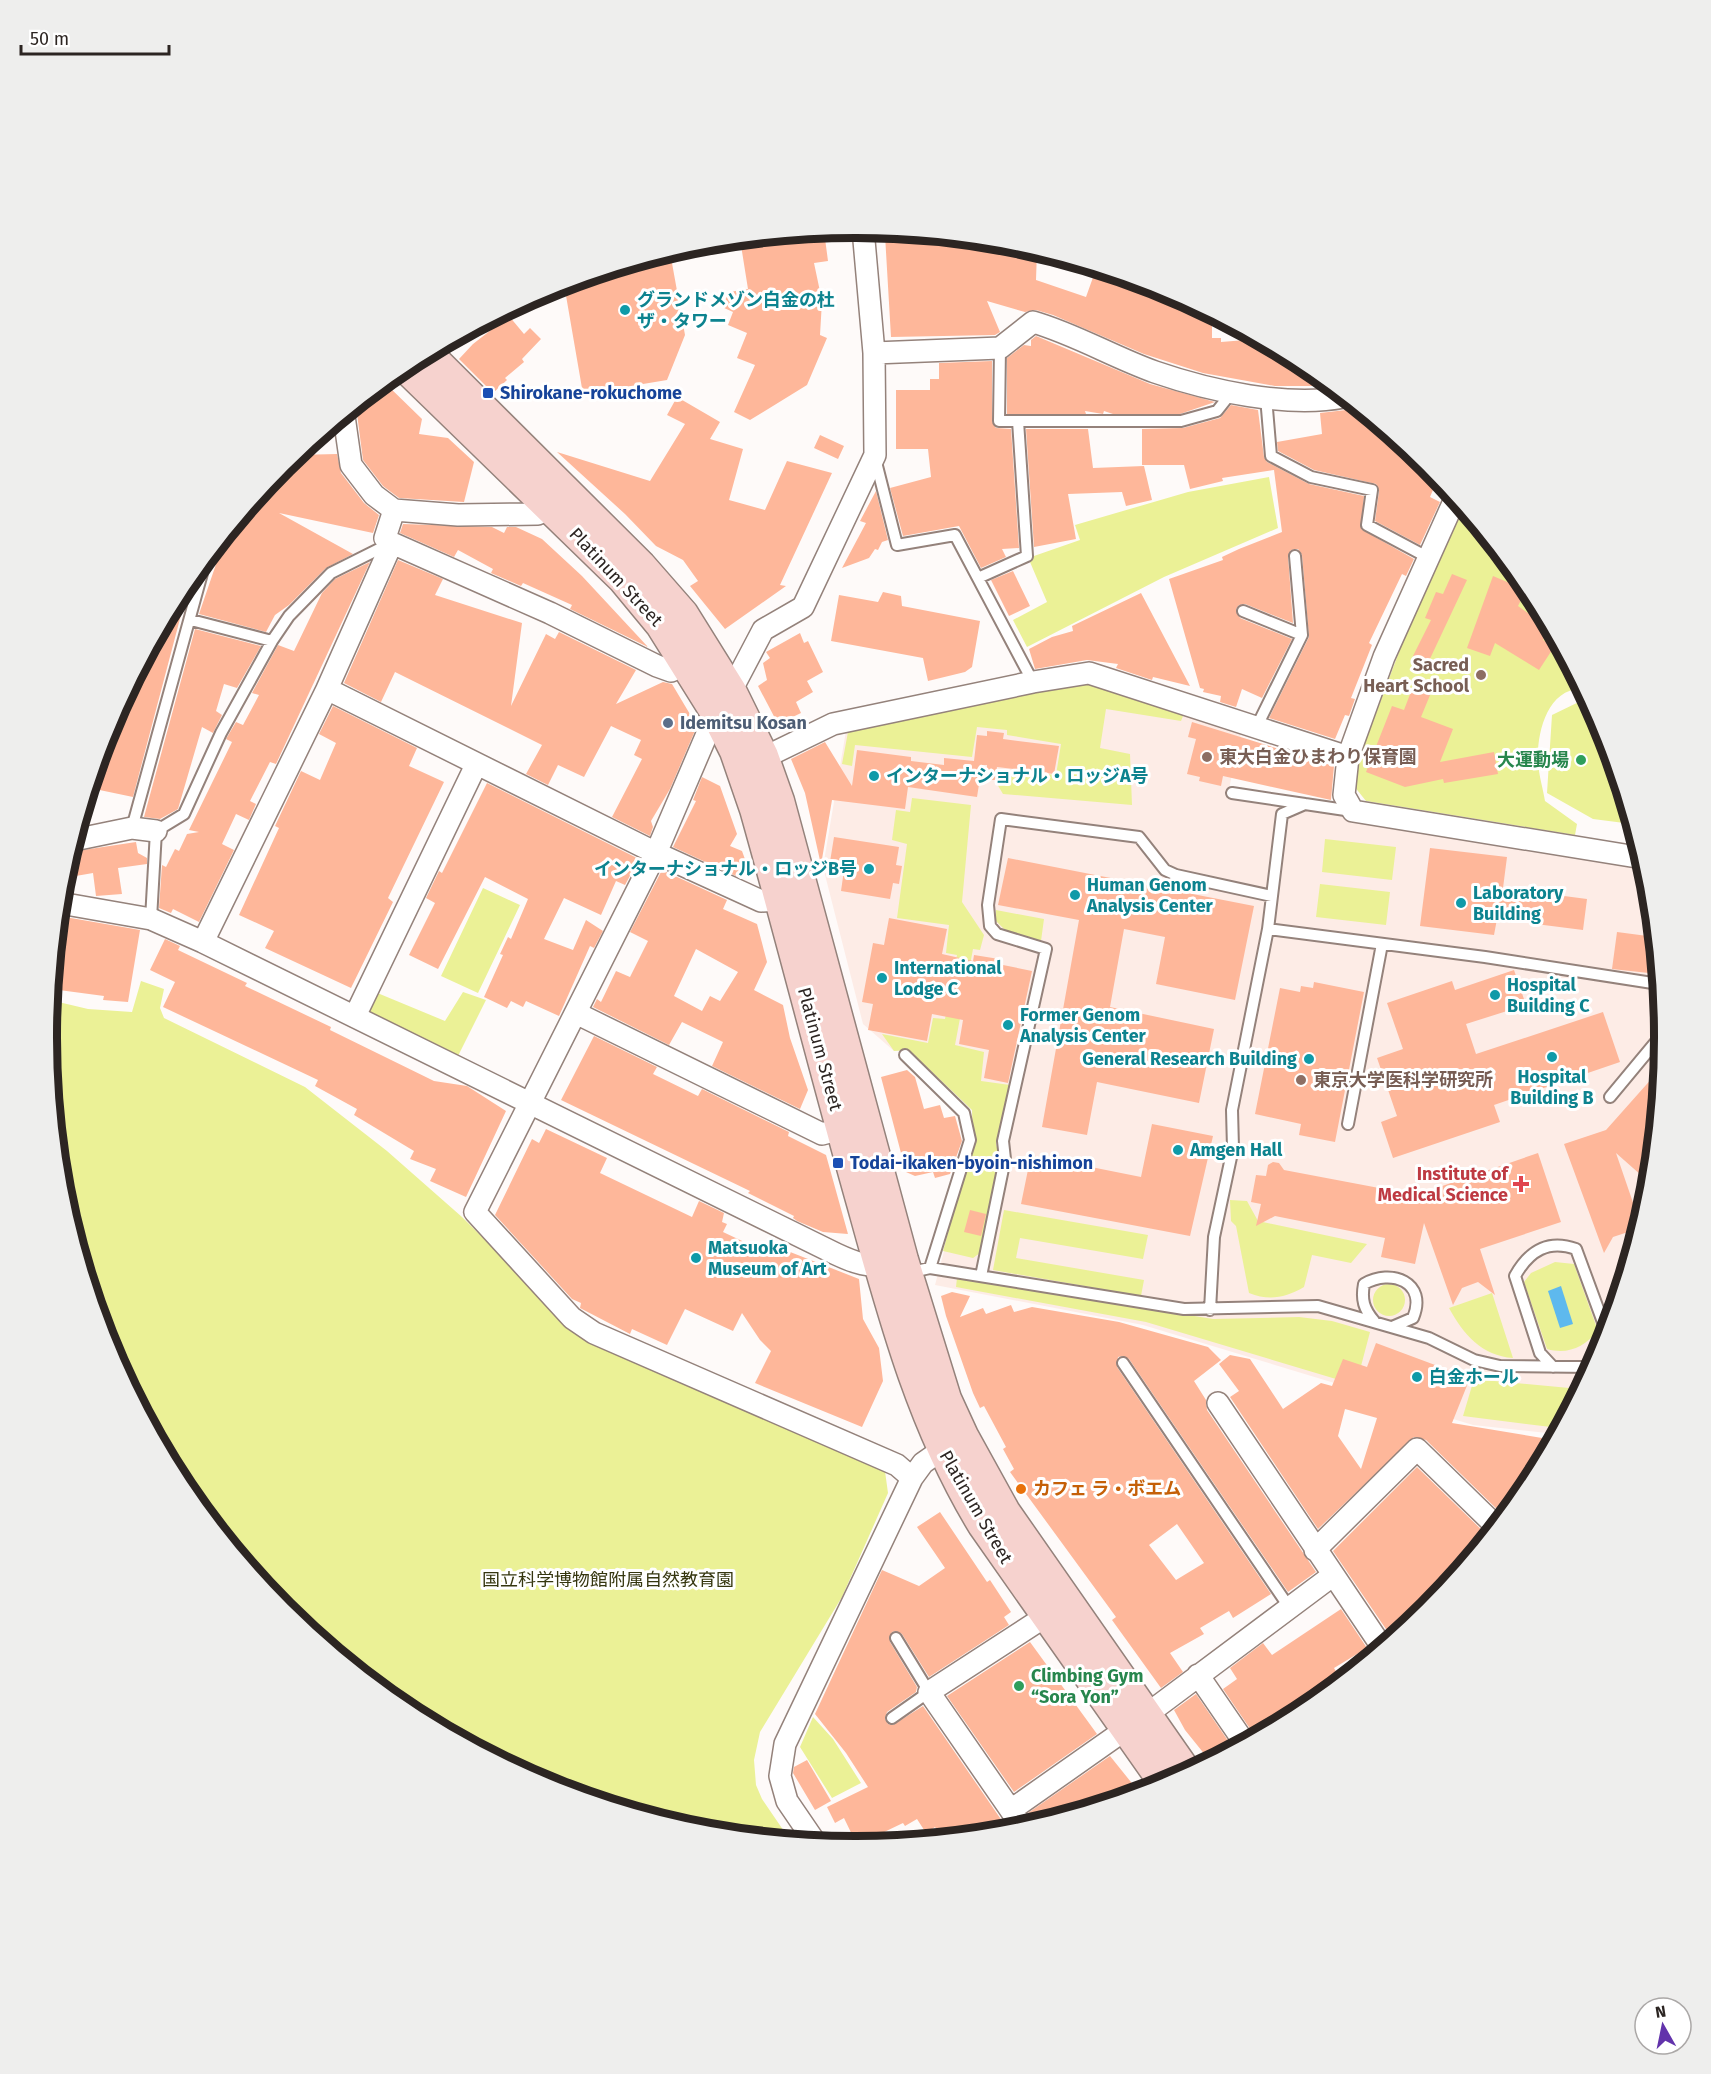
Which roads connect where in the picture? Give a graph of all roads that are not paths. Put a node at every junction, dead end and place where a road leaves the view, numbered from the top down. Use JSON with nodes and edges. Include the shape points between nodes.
{"nodes":[{"id":1,"x":864,"y":238,"type":"edge"},
{"id":2,"x":1000,"y":348,"type":"junction"},
{"id":3,"x":874,"y":353,"type":"junction"},
{"id":4,"x":433,"y":359,"type":"edge"},
{"id":5,"x":412,"y":373,"type":"edge"},
{"id":6,"x":1232,"y":392,"type":"junction"},
{"id":7,"x":1266,"y":397,"type":"junction"},
{"id":8,"x":1335,"y":399,"type":"edge"},
{"id":9,"x":1018,"y":421,"type":"junction"},
{"id":10,"x":345,"y":424,"type":"edge"},
{"id":11,"x":875,"y":455,"type":"junction"},
{"id":12,"x":1452,"y":506,"type":"edge"},
{"id":13,"x":550,"y":507,"type":"junction"},
{"id":14,"x":394,"y":510,"type":"junction"},
{"id":15,"x":392,"y":543,"type":"junction"},
{"id":16,"x":1295,"y":556,"type":"dead end"},
{"id":17,"x":1429,"y":558,"type":"junction"},
{"id":18,"x":978,"y":578,"type":"junction"},
{"id":19,"x":201,"y":581,"type":"edge"},
{"id":20,"x":1243,"y":611,"type":"dead end"},
{"id":21,"x":191,"y":620,"type":"junction"},
{"id":22,"x":1302,"y":635,"type":"junction"},
{"id":23,"x":272,"y":641,"type":"junction"},
{"id":24,"x":687,"y":663,"type":"junction"},
{"id":25,"x":1033,"y":682,"type":"junction"},
{"id":26,"x":327,"y":689,"type":"junction"},
{"id":27,"x":724,"y":702,"type":"junction"},
{"id":28,"x":1256,"y":729,"type":"junction"},
{"id":29,"x":1348,"y":757,"type":"junction"},
{"id":30,"x":753,"y":763,"type":"junction"},
{"id":31,"x":476,"y":765,"type":"junction"},
{"id":32,"x":1232,"y":793,"type":"dead end"},
{"id":33,"x":1305,"y":804,"type":"junction"},
{"id":34,"x":1353,"y":812,"type":"junction"},
{"id":35,"x":132,"y":828,"type":"junction"},
{"id":36,"x":156,"y":831,"type":"junction"},
{"id":37,"x":82,"y":838,"type":"edge"},
{"id":38,"x":656,"y":853,"type":"junction"},
{"id":39,"x":1633,"y":856,"type":"edge"},
{"id":40,"x":1272,"y":896,"type":"junction"},
{"id":41,"x":781,"y":900,"type":"junction"},
{"id":42,"x":68,"y":904,"type":"edge"},
{"id":43,"x":151,"y":919,"type":"junction"},
{"id":44,"x":1268,"y":929,"type":"junction"},
{"id":45,"x":203,"y":942,"type":"junction"},
{"id":46,"x":1382,"y":944,"type":"junction"},
{"id":47,"x":1652,"y":983,"type":"edge"},
{"id":48,"x":576,"y":1013,"type":"junction"},
{"id":49,"x":355,"y":1016,"type":"junction"},
{"id":50,"x":1654,"y":1044,"type":"edge"},
{"id":51,"x":905,"y":1055,"type":"dead end"},
{"id":52,"x":1610,"y":1097,"type":"dead end"},
{"id":53,"x":530,"y":1103,"type":"junction"},
{"id":54,"x":1348,"y":1124,"type":"dead end"},
{"id":55,"x":841,"y":1129,"type":"junction"},
{"id":56,"x":905,"y":1267,"type":"junction"},
{"id":57,"x":981,"y":1276,"type":"junction"},
{"id":58,"x":1210,"y":1310,"type":"junction"},
{"id":59,"x":1602,"y":1320,"type":"edge"},
{"id":60,"x":1374,"y":1321,"type":"junction"},
{"id":61,"x":1392,"y":1327,"type":"junction"},
{"id":62,"x":1123,"y":1363,"type":"dead end"},
{"id":63,"x":1553,"y":1367,"type":"junction"},
{"id":64,"x":1582,"y":1367,"type":"edge"},
{"id":65,"x":1218,"y":1403,"type":"dead end"},
{"id":66,"x":952,"y":1442,"type":"junction"},
{"id":67,"x":912,"y":1478,"type":"junction"},
{"id":68,"x":1491,"y":1521,"type":"edge"},
{"id":69,"x":1315,"y":1550,"type":"junction"},
{"id":70,"x":1332,"y":1576,"type":"junction"},
{"id":71,"x":1288,"y":1607,"type":"junction"},
{"id":72,"x":1046,"y":1616,"type":"junction"},
{"id":73,"x":896,"y":1638,"type":"dead end"},
{"id":74,"x":1378,"y":1641,"type":"edge"},
{"id":75,"x":1198,"y":1675,"type":"junction"},
{"id":76,"x":929,"y":1692,"type":"junction"},
{"id":77,"x":892,"y":1718,"type":"dead end"},
{"id":78,"x":1135,"y":1721,"type":"junction"},
{"id":79,"x":1240,"y":1737,"type":"edge"},
{"id":80,"x":1180,"y":1766,"type":"edge"},
{"id":81,"x":1161,"y":1775,"type":"edge"},
{"id":82,"x":1017,"y":1819,"type":"edge"},
{"id":83,"x":810,"y":1834,"type":"edge"}],
"edges":[{"from":1,"to":3,"type":"street"},
{"from":2,"to":3,"type":"street"},
{"from":2,"to":6,"type":"street","via":[[1033,322],[1067,332],[1088,345],[1157,373]]},
{"from":2,"to":9,"type":"lane","via":[[999,421]]},
{"from":3,"to":11,"type":"street"},
{"from":4,"to":27,"type":"main road","name":"Platinum Street","via":[[641,566],[682,614]]},
{"from":5,"to":13,"type":"main road","name":"Platinum Street"},
{"from":6,"to":7,"type":"street"},
{"from":6,"to":9,"type":"lane","via":[[1217,411],[1182,421]]},
{"from":7,"to":8,"type":"street"},
{"from":7,"to":17,"type":"lane","via":[[1271,456],[1311,477],[1372,490],[1367,525]]},
{"from":9,"to":18,"type":"lane","via":[[1027,556]]},
{"from":10,"to":14,"type":"street","via":[[351,465],[374,495]]},
{"from":11,"to":18,"type":"lane","via":[[897,544],[955,535]]},
{"from":11,"to":27,"type":"street","via":[[802,608],[763,630]]},
{"from":12,"to":17,"type":"street"},
{"from":13,"to":14,"type":"street","via":[[538,514],[458,515]]},
{"from":13,"to":24,"type":"main road","name":"Platinum Street","via":[[623,579]]},
{"from":14,"to":15,"type":"street","via":[[384,538]]},
{"from":15,"to":23,"type":"lane","via":[[331,573],[289,616]]},
{"from":15,"to":24,"type":"street","via":[[550,613],[657,666],[671,671]]},
{"from":15,"to":26,"type":"street"},
{"from":16,"to":22,"type":"lane"},
{"from":17,"to":29,"type":"street","via":[[1384,657]]},
{"from":18,"to":25,"type":"lane"},
{"from":19,"to":21,"type":"lane"},
{"from":20,"to":22,"type":"lane"},
{"from":21,"to":23,"type":"lane"},
{"from":21,"to":35,"type":"lane"},
{"from":22,"to":28,"type":"lane"},
{"from":23,"to":36,"type":"lane","via":[[221,733],[184,814]]},
{"from":24,"to":27,"type":"main road","name":"Platinum Street"},
{"from":25,"to":28,"type":"street","via":[[1089,673]]},
{"from":25,"to":30,"type":"street","via":[[833,724]]},
{"from":26,"to":31,"type":"street"},
{"from":26,"to":45,"type":"street"},
{"from":27,"to":30,"type":"main road","name":"Platinum Street"},
{"from":27,"to":38,"type":"street"},
{"from":28,"to":29,"type":"street"},
{"from":29,"to":34,"type":"street","via":[[1344,795]]},
{"from":30,"to":41,"type":"main road","name":"Platinum Street"},
{"from":30,"to":56,"type":"main road","name":"Platinum Street","via":[[806,896]]},
{"from":31,"to":38,"type":"street"},
{"from":31,"to":49,"type":"street"},
{"from":32,"to":33,"type":"lane"},
{"from":33,"to":34,"type":"lane"},
{"from":33,"to":40,"type":"lane","via":[[1282,814]]},
{"from":34,"to":39,"type":"street"},
{"from":35,"to":36,"type":"street"},
{"from":35,"to":37,"type":"street"},
{"from":36,"to":43,"type":"lane"},
{"from":38,"to":41,"type":"street","via":[[761,901]]},
{"from":38,"to":48,"type":"street"},
{"from":40,"to":44,"type":"lane"},
{"from":40,"to":57,"type":"lane","via":[[1176,875],[1165,870],[1138,837],[1001,819],[988,905],[990,926],[997,933],[1046,949],[1004,1141],[1005,1159]]},
{"from":41,"to":55,"type":"main road","name":"Platinum Street"},
{"from":42,"to":43,"type":"street"},
{"from":43,"to":45,"type":"street"},
{"from":44,"to":46,"type":"lane"},
{"from":44,"to":58,"type":"lane","via":[[1232,1110],[1233,1148],[1214,1237]]},
{"from":45,"to":49,"type":"street"},
{"from":46,"to":47,"type":"lane"},
{"from":46,"to":54,"type":"lane"},
{"from":48,"to":53,"type":"street"},
{"from":48,"to":55,"type":"street","via":[[822,1134]]},
{"from":49,"to":53,"type":"street"},
{"from":50,"to":52,"type":"lane"},
{"from":51,"to":56,"type":"lane","via":[[964,1113],[969,1140]]},
{"from":53,"to":56,"type":"street","via":[[855,1263]]},
{"from":53,"to":67,"type":"street","via":[[475,1212],[572,1318],[594,1334],[897,1465]]},
{"from":55,"to":56,"type":"main road","name":"Platinum Street"},
{"from":56,"to":57,"type":"lane"},
{"from":56,"to":66,"type":"main road","name":"Platinum Street","via":[[914,1382]]},
{"from":57,"to":58,"type":"lane"},
{"from":58,"to":60,"type":"lane","via":[[1318,1306]]},
{"from":59,"to":63,"type":"lane","via":[[1576,1249],[1565,1245],[1536,1251],[1524,1259],[1515,1276],[1540,1353]]},
{"from":60,"to":61,"type":"lane"},
{"from":60,"to":61,"type":"lane","via":[[1361,1298],[1364,1284],[1372,1279],[1402,1281],[1413,1287],[1418,1308],[1413,1318]]},
{"from":61,"to":63,"type":"lane","via":[[1429,1338],[1474,1360],[1500,1366]]},
{"from":62,"to":71,"type":"lane"},
{"from":63,"to":64,"type":"lane"},
{"from":65,"to":69,"type":"street"},
{"from":66,"to":67,"type":"street","via":[[923,1463]]},
{"from":66,"to":72,"type":"main road","name":"Platinum Street","via":[[984,1525]]},
{"from":66,"to":78,"type":"main road","name":"Platinum Street","via":[[1005,1512]]},
{"from":67,"to":83,"type":"street","via":[[785,1744],[780,1776],[787,1801]]},
{"from":68,"to":69,"type":"street","via":[[1417,1449]]},
{"from":69,"to":70,"type":"street"},
{"from":70,"to":71,"type":"street"},
{"from":70,"to":74,"type":"street"},
{"from":71,"to":75,"type":"street"},
{"from":72,"to":76,"type":"street"},
{"from":72,"to":78,"type":"main road","name":"Platinum Street"},
{"from":73,"to":76,"type":"lane"},
{"from":75,"to":78,"type":"street"},
{"from":75,"to":79,"type":"street"},
{"from":76,"to":77,"type":"lane"},
{"from":76,"to":82,"type":"street"},
{"from":78,"to":80,"type":"main road","name":"Platinum Street"},
{"from":78,"to":81,"type":"main road","name":"Platinum Street"},
{"from":78,"to":82,"type":"street"}]}
